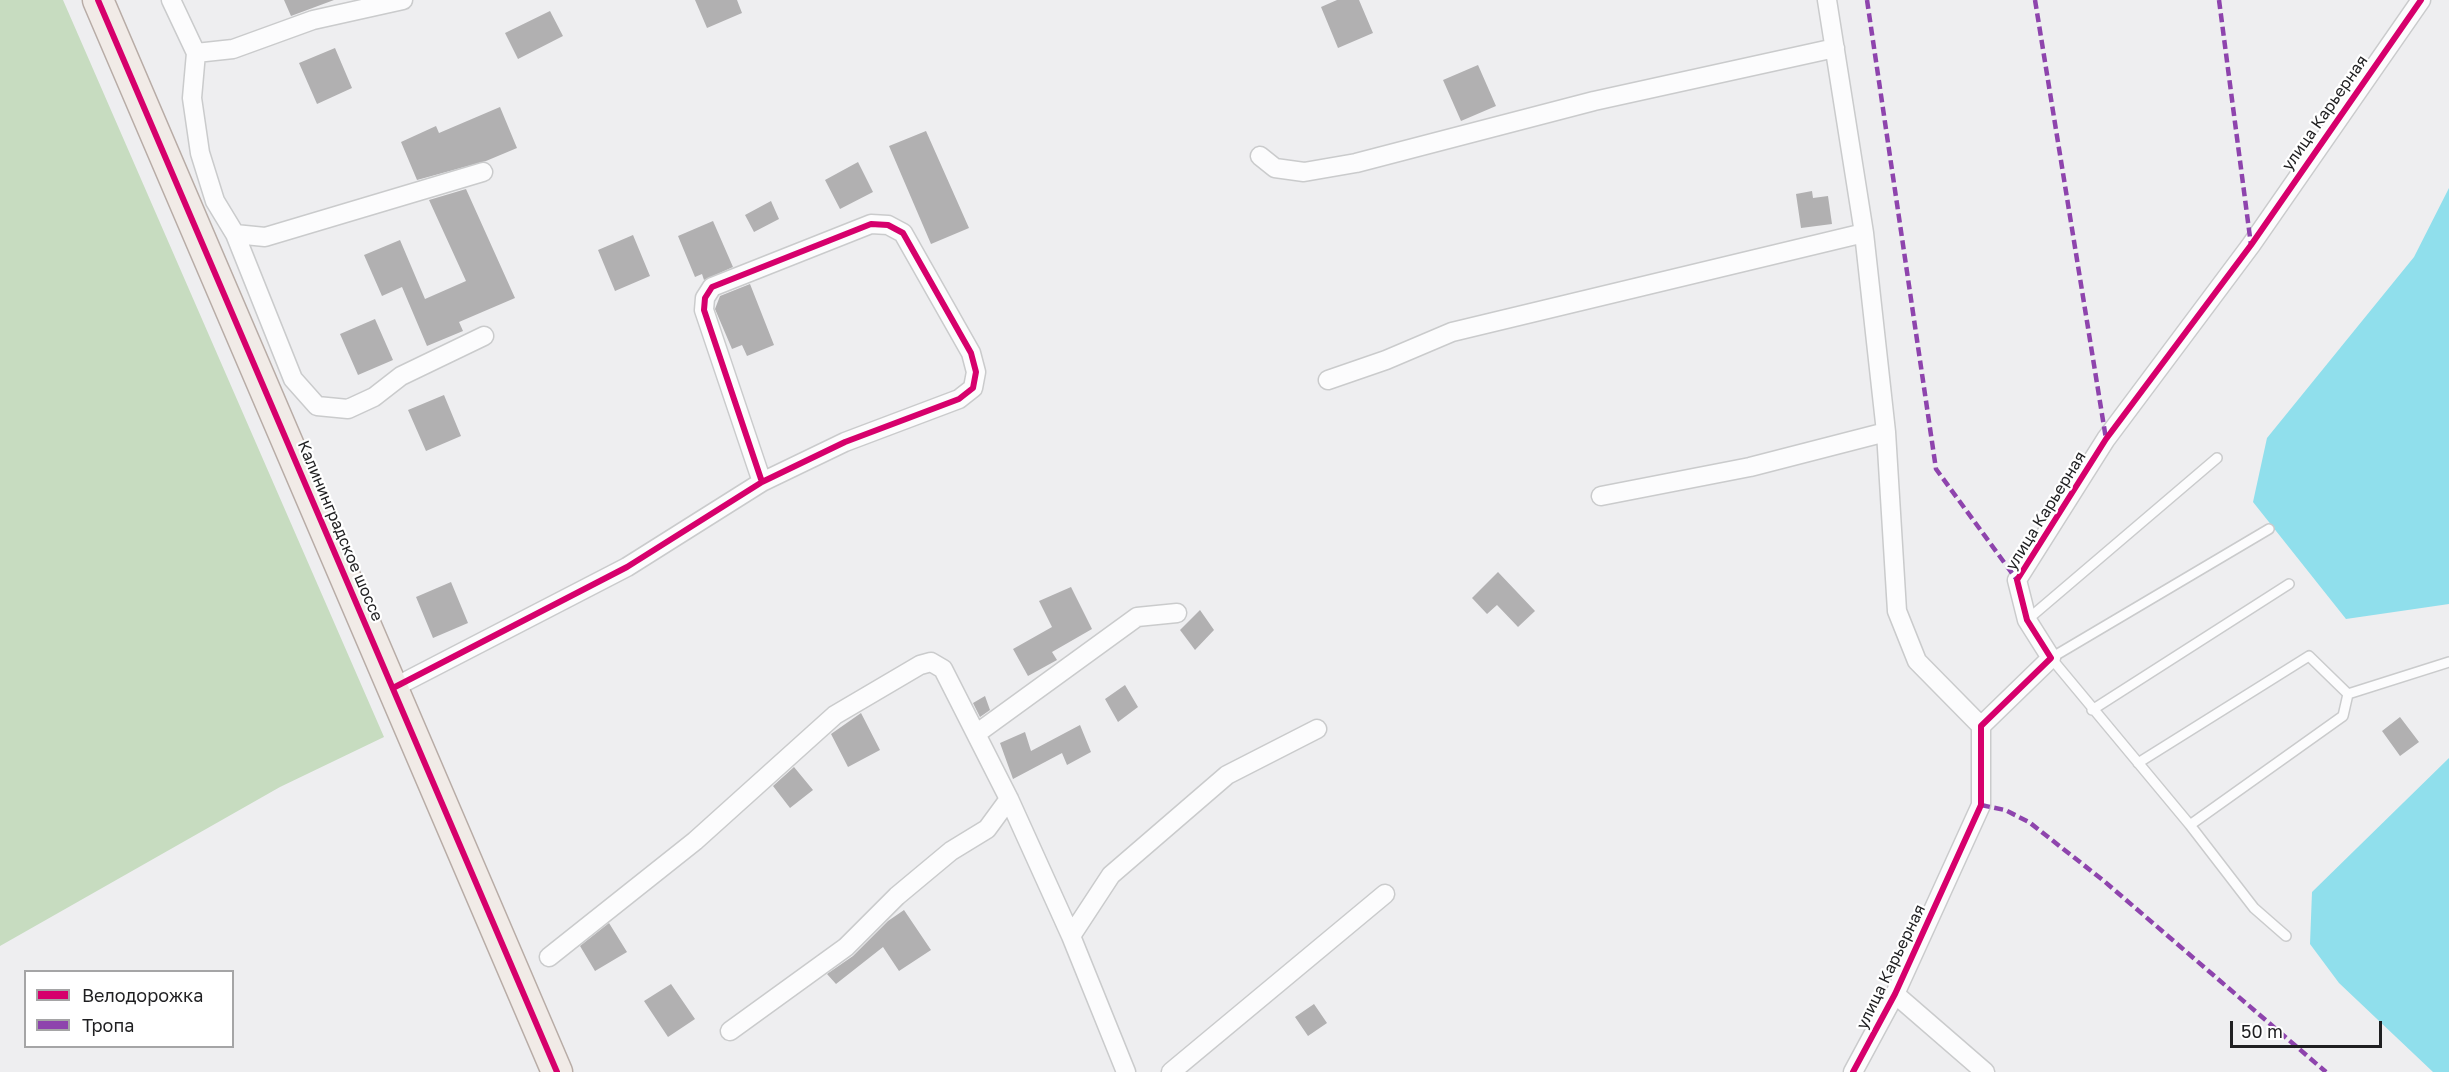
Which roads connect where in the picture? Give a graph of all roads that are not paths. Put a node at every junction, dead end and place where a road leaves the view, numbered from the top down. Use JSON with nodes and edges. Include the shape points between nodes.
{"nodes":[{"id":1,"x":98,"y":0,"type":"edge"},
{"id":2,"x":171,"y":0,"type":"edge"},
{"id":3,"x":403,"y":0,"type":"edge"},
{"id":4,"x":1827,"y":0,"type":"edge"},
{"id":5,"x":2421,"y":0,"type":"edge"},
{"id":6,"x":1835,"y":48,"type":"junction"},
{"id":7,"x":196,"y":53,"type":"junction"},
{"id":8,"x":1260,"y":156,"type":"dead end"},
{"id":9,"x":483,"y":172,"type":"dead end"},
{"id":10,"x":1864,"y":233,"type":"junction"},
{"id":11,"x":235,"y":234,"type":"junction"},
{"id":12,"x":484,"y":336,"type":"dead end"},
{"id":13,"x":1328,"y":380,"type":"dead end"},
{"id":14,"x":1886,"y":432,"type":"junction"},
{"id":15,"x":2217,"y":458,"type":"dead end"},
{"id":16,"x":762,"y":482,"type":"junction"},
{"id":17,"x":1601,"y":496,"type":"dead end"},
{"id":18,"x":2269,"y":529,"type":"dead end"},
{"id":19,"x":2289,"y":584,"type":"dead end"},
{"id":20,"x":1178,"y":613,"type":"dead end"},
{"id":21,"x":2027,"y":620,"type":"junction"},
{"id":22,"x":2051,"y":658,"type":"junction"},
{"id":23,"x":2449,"y":662,"type":"edge"},
{"id":24,"x":393,"y":688,"type":"junction"},
{"id":25,"x":2348,"y":694,"type":"junction"},
{"id":26,"x":2092,"y":710,"type":"junction"},
{"id":27,"x":1981,"y":726,"type":"junction"},
{"id":28,"x":1317,"y":729,"type":"dead end"},
{"id":29,"x":976,"y":734,"type":"junction"},
{"id":30,"x":2138,"y":763,"type":"junction"},
{"id":31,"x":1009,"y":799,"type":"junction"},
{"id":32,"x":2190,"y":825,"type":"junction"},
{"id":33,"x":1385,"y":894,"type":"dead end"},
{"id":34,"x":1071,"y":936,"type":"junction"},
{"id":35,"x":2286,"y":936,"type":"dead end"},
{"id":36,"x":549,"y":957,"type":"dead end"},
{"id":37,"x":1895,"y":994,"type":"junction"},
{"id":38,"x":730,"y":1031,"type":"dead end"},
{"id":39,"x":557,"y":1072,"type":"edge"},
{"id":40,"x":1126,"y":1072,"type":"edge"},
{"id":41,"x":1171,"y":1072,"type":"edge"},
{"id":42,"x":1853,"y":1072,"type":"edge"},
{"id":43,"x":1985,"y":1072,"type":"edge"}],
"edges":[{"from":1,"to":24,"type":"main road","name":"Калининградское шоссе"},
{"from":2,"to":7,"type":"street"},
{"from":3,"to":7,"type":"street","via":[[313,20],[233,49]]},
{"from":4,"to":6,"type":"street"},
{"from":5,"to":21,"type":"street","name":"улица Карьерная","via":[[2251,245],[2106,439],[2017,580]]},
{"from":6,"to":8,"type":"street","via":[[1594,101],[1356,164],[1304,172],[1275,168]]},
{"from":6,"to":10,"type":"street"},
{"from":7,"to":11,"type":"street","via":[[192,98],[200,153],[216,201]]},
{"from":9,"to":11,"type":"street","via":[[265,237]]},
{"from":10,"to":13,"type":"street","via":[[1452,332]]},
{"from":10,"to":14,"type":"street"},
{"from":11,"to":12,"type":"street","via":[[293,379],[317,406],[348,409],[374,397],[401,376]]},
{"from":14,"to":17,"type":"street","via":[[1749,467]]},
{"from":14,"to":27,"type":"street","via":[[1897,611],[1917,661]]},
{"from":15,"to":21,"type":"lane"},
{"from":16,"to":16,"type":"street","via":[[704,310],[705,298],[712,287],[871,224],[888,225],[903,233],[971,353],[976,372],[973,388],[959,399],[845,442]]},
{"from":16,"to":24,"type":"street","via":[[627,567]]},
{"from":18,"to":22,"type":"lane"},
{"from":19,"to":26,"type":"lane"},
{"from":20,"to":29,"type":"street","via":[[1137,617]]},
{"from":21,"to":22,"type":"street","name":"улица Карьерная"},
{"from":22,"to":26,"type":"lane"},
{"from":22,"to":27,"type":"street"},
{"from":23,"to":25,"type":"lane"},
{"from":24,"to":39,"type":"main road","name":"Калининградское шоссе"},
{"from":25,"to":30,"type":"lane","via":[[2309,656]]},
{"from":25,"to":32,"type":"lane","via":[[2343,716]]},
{"from":26,"to":30,"type":"lane"},
{"from":27,"to":37,"type":"street","name":"улица Карьерная","via":[[1981,805]]},
{"from":28,"to":34,"type":"street","via":[[1227,775],[1111,875]]},
{"from":29,"to":31,"type":"street"},
{"from":29,"to":36,"type":"street","via":[[943,669],[932,662],[920,665],[835,715],[695,842]]},
{"from":30,"to":32,"type":"lane"},
{"from":31,"to":34,"type":"street"},
{"from":31,"to":38,"type":"street","via":[[987,829],[942,858],[846,947]]},
{"from":32,"to":35,"type":"lane","via":[[2254,908]]},
{"from":33,"to":41,"type":"street"},
{"from":34,"to":40,"type":"street"},
{"from":37,"to":42,"type":"street","name":"улица Карьерная"},
{"from":37,"to":43,"type":"street"}]}
